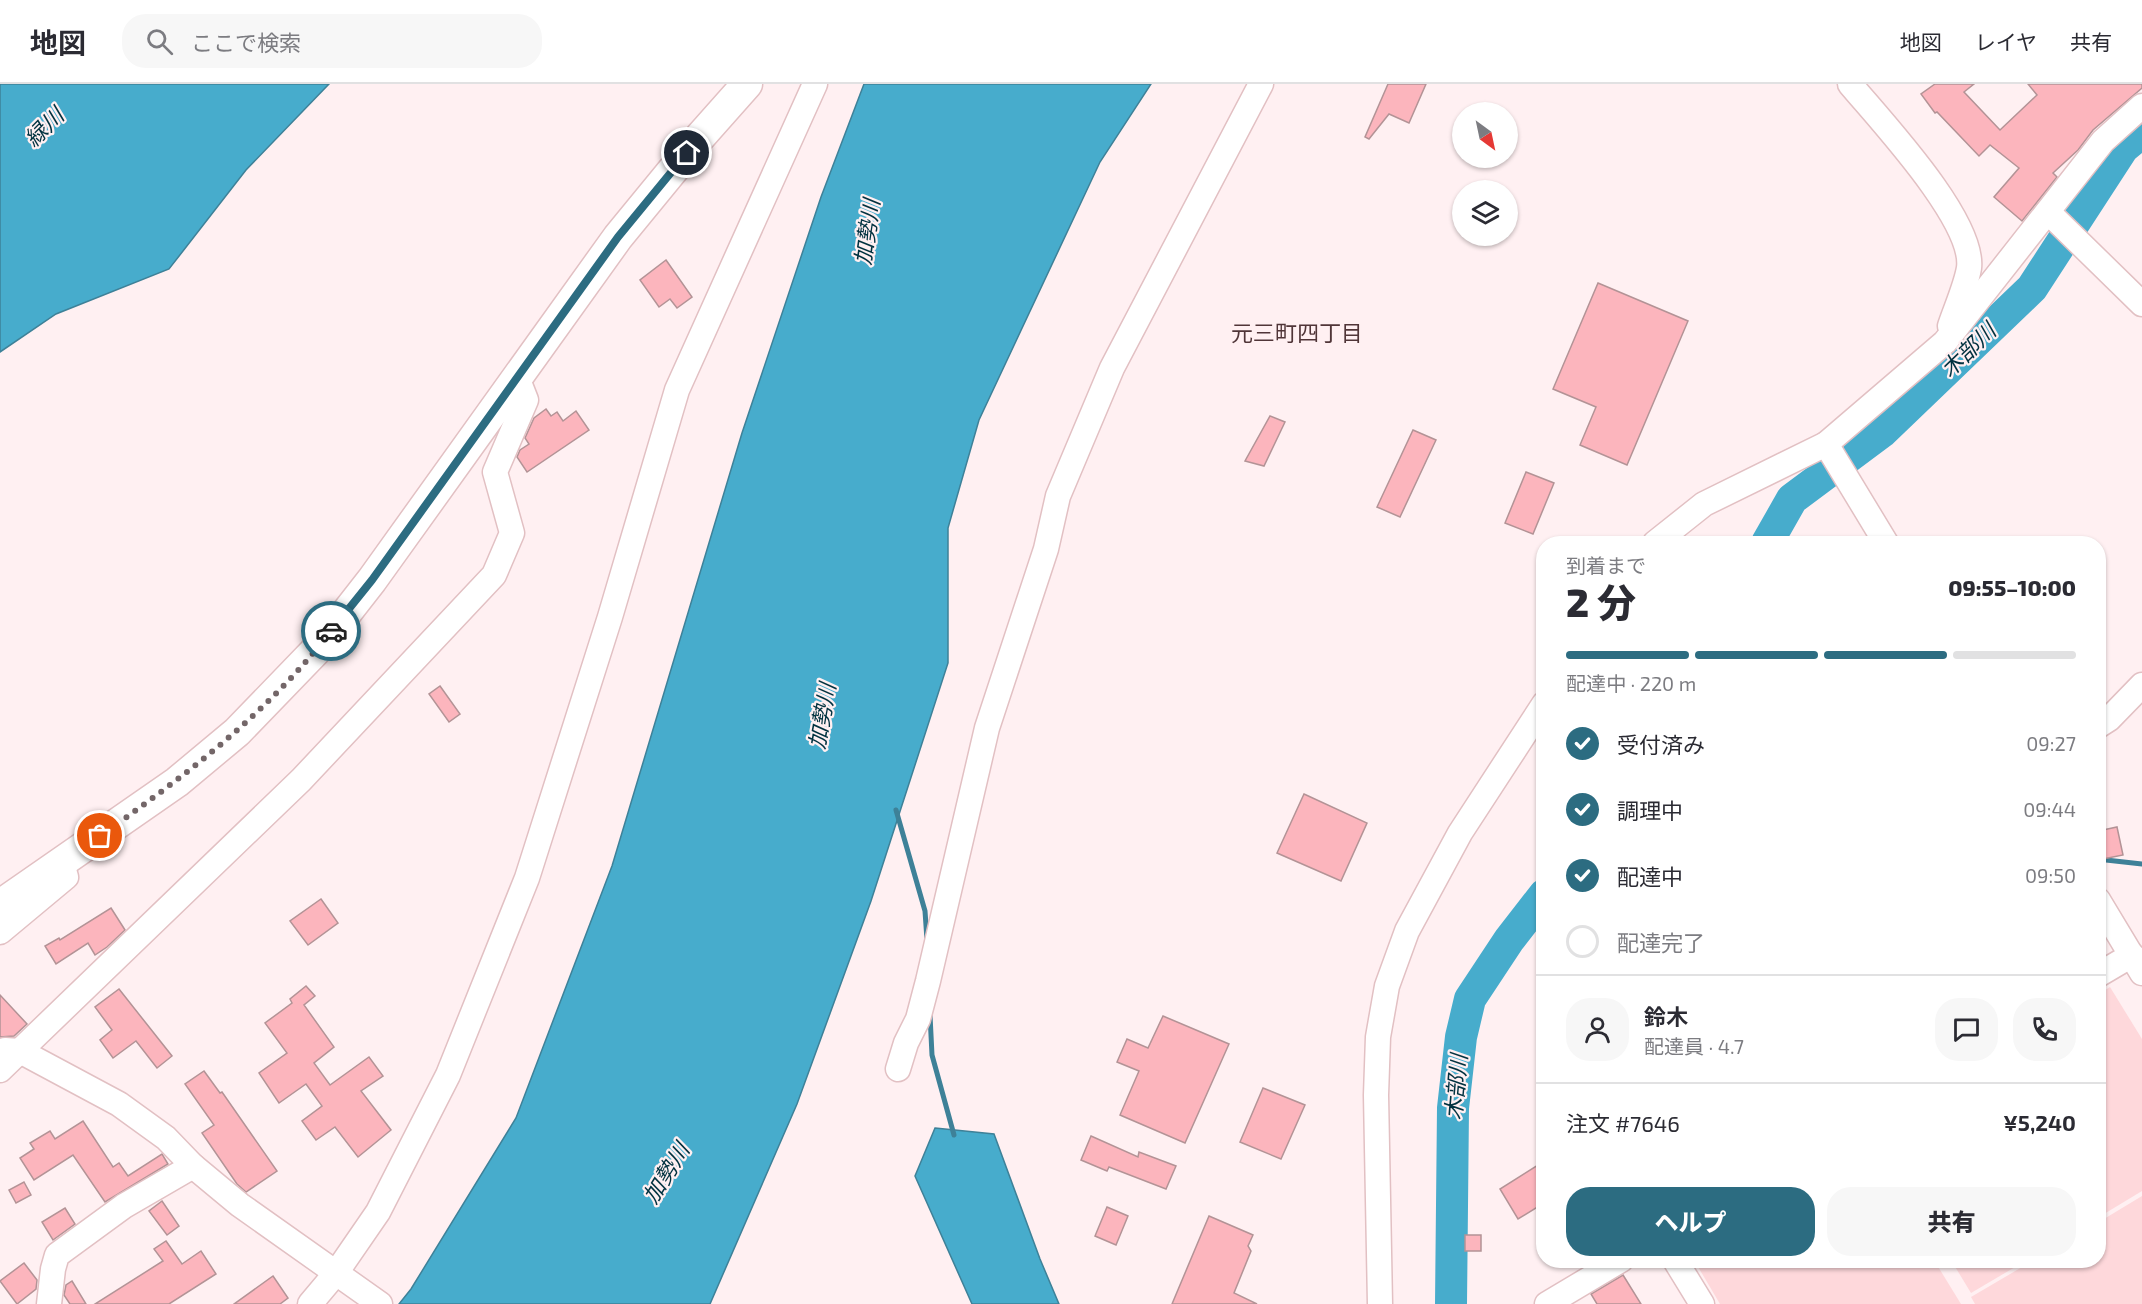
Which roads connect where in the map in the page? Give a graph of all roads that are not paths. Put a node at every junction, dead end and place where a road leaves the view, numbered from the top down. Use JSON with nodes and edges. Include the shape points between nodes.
{"nodes":[{"id":1,"x":747,"y":84,"type":"edge"},
{"id":2,"x":815,"y":84,"type":"edge"},
{"id":3,"x":1261,"y":84,"type":"edge"},
{"id":4,"x":1850,"y":84,"type":"edge"},
{"id":5,"x":2142,"y":106,"type":"edge"},
{"id":6,"x":2048,"y":212,"type":"junction"},
{"id":7,"x":2142,"y":304,"type":"edge"},
{"id":8,"x":1945,"y":342,"type":"junction"},
{"id":9,"x":517,"y":377,"type":"junction"},
{"id":10,"x":1829,"y":449,"type":"junction"},
{"id":11,"x":1664,"y":536,"type":"edge"},
{"id":12,"x":1882,"y":536,"type":"edge"},
{"id":13,"x":2142,"y":685,"type":"edge"},
{"id":14,"x":1536,"y":716,"type":"edge"},
{"id":15,"x":2106,"y":721,"type":"edge"},
{"id":16,"x":62,"y":863,"type":"junction"},
{"id":17,"x":0,"y":905,"type":"edge"},
{"id":18,"x":2106,"y":913,"type":"edge"},
{"id":19,"x":0,"y":932,"type":"edge"},
{"id":20,"x":2137,"y":964,"type":"edge"},
{"id":21,"x":2106,"y":973,"type":"edge"},
{"id":22,"x":10,"y":1050,"type":"edge"},
{"id":23,"x":898,"y":1069,"type":"dead end"},
{"id":24,"x":0,"y":1070,"type":"edge"},
{"id":25,"x":193,"y":1166,"type":"junction"},
{"id":26,"x":1609,"y":1268,"type":"edge"},
{"id":27,"x":1680,"y":1268,"type":"edge"},
{"id":28,"x":336,"y":1273,"type":"junction"},
{"id":29,"x":49,"y":1304,"type":"edge"},
{"id":30,"x":310,"y":1304,"type":"edge"},
{"id":31,"x":380,"y":1304,"type":"edge"},
{"id":32,"x":1380,"y":1304,"type":"edge"},
{"id":33,"x":1548,"y":1304,"type":"edge"},
{"id":34,"x":1702,"y":1304,"type":"edge"}],
"edges":[{"from":1,"to":9,"type":"main road","via":[[618,237]]},
{"from":2,"to":28,"type":"street","via":[[677,390],[527,878],[448,1075],[378,1212]]},
{"from":3,"to":23,"type":"street","via":[[1112,368],[1058,496],[1046,549],[987,728],[928,981]]},
{"from":4,"to":8,"type":"street","via":[[1922,172],[1957,223],[1968,250],[1969,268]]},
{"from":5,"to":6,"type":"street","via":[[2103,141]]},
{"from":6,"to":7,"type":"street"},
{"from":6,"to":8,"type":"street"},
{"from":8,"to":10,"type":"street"},
{"from":9,"to":16,"type":"main road","via":[[372,580],[322,644],[279,690],[237,732],[177,782]]},
{"from":9,"to":22,"type":"street","via":[[526,400],[495,472],[512,533],[494,575],[301,780]]},
{"from":10,"to":11,"type":"street","via":[[1704,504]]},
{"from":10,"to":12,"type":"street"},
{"from":13,"to":15,"type":"street"},
{"from":14,"to":32,"type":"street","via":[[1460,833],[1407,931],[1387,986],[1378,1037],[1376,1095]]},
{"from":16,"to":17,"type":"main road"},
{"from":16,"to":19,"type":"street","via":[[66,877]]},
{"from":18,"to":20,"type":"street"},
{"from":20,"to":21,"type":"street"},
{"from":22,"to":24,"type":"street"},
{"from":22,"to":25,"type":"street","via":[[119,1104],[166,1138]]},
{"from":25,"to":28,"type":"street","via":[[240,1205]]},
{"from":25,"to":29,"type":"street","via":[[124,1206],[57,1255]]},
{"from":26,"to":33,"type":"street"},
{"from":27,"to":34,"type":"street"},
{"from":28,"to":30,"type":"street"},
{"from":28,"to":31,"type":"street"}]}
